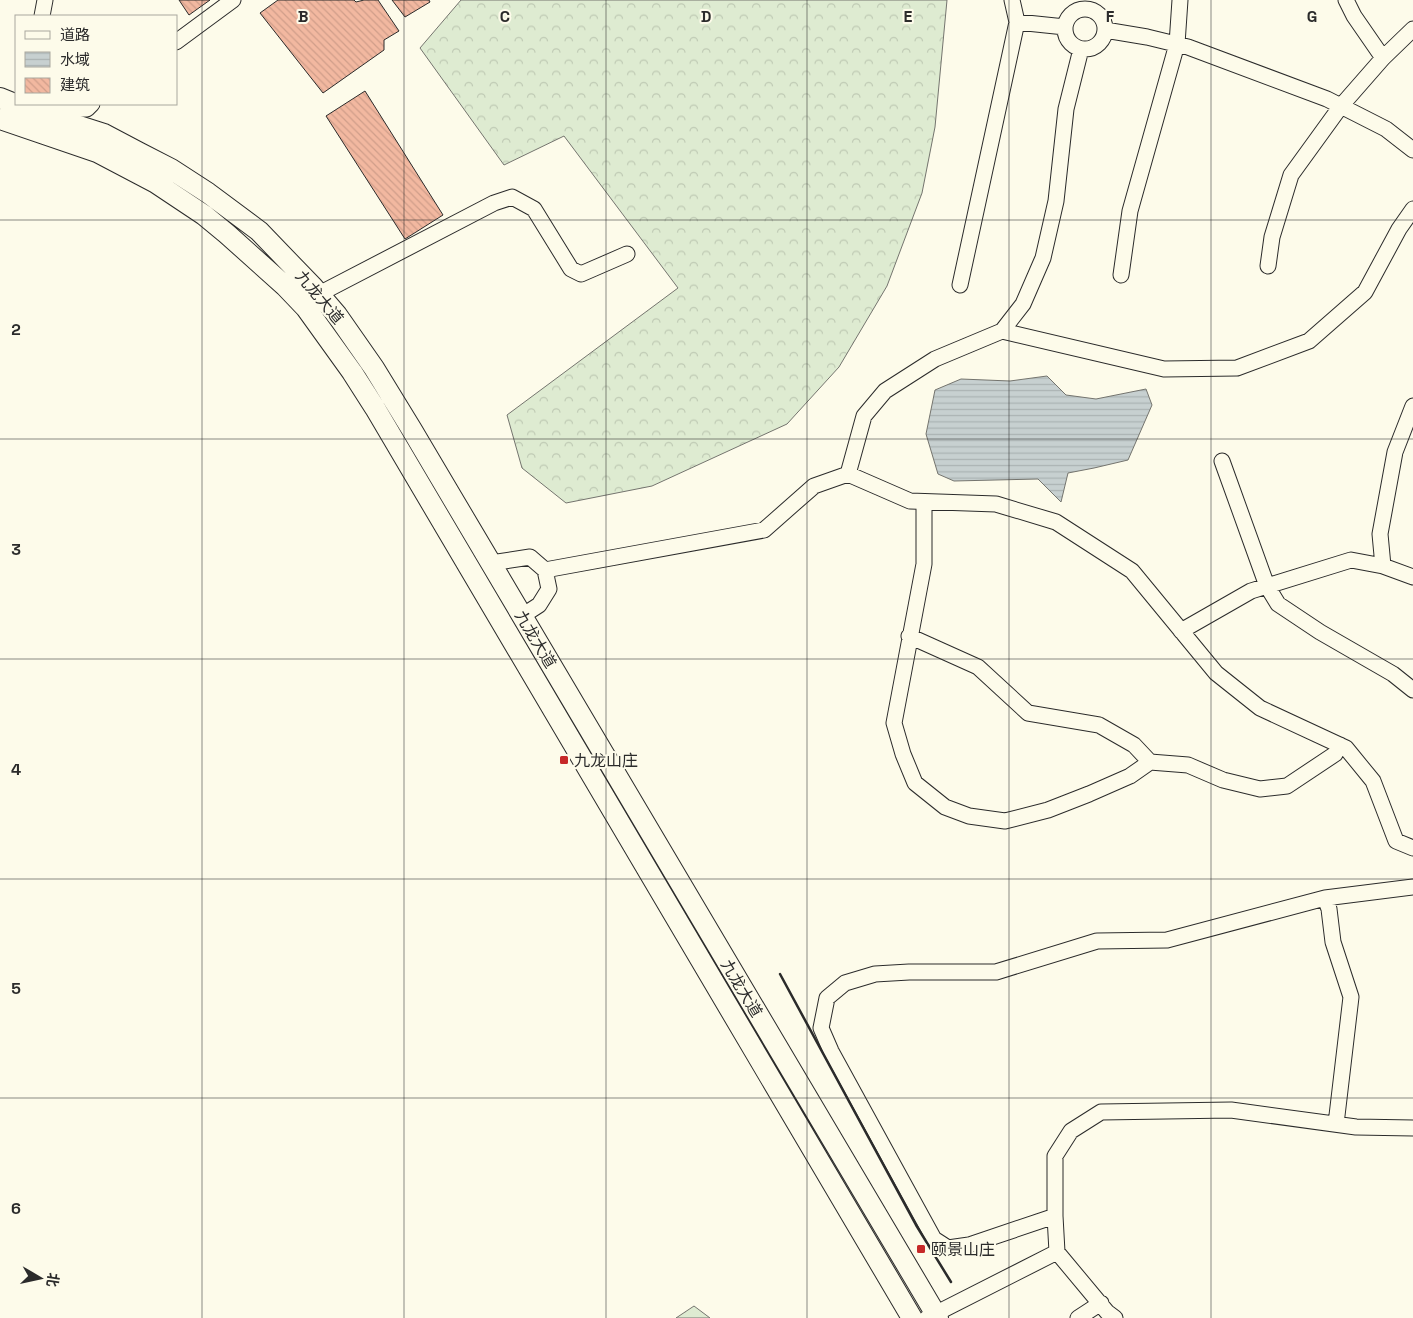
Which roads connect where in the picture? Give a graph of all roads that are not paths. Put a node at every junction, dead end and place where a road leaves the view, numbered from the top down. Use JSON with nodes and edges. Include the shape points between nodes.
{"nodes":[{"id":1,"x":45,"y":0,"type":"edge"},
{"id":2,"x":234,"y":0,"type":"edge"},
{"id":3,"x":1012,"y":0,"type":"edge"},
{"id":4,"x":1180,"y":0,"type":"edge"},
{"id":5,"x":1346,"y":0,"type":"edge"},
{"id":6,"x":1090,"y":5,"type":"edge"},
{"id":7,"x":42,"y":15,"type":"edge"},
{"id":8,"x":1016,"y":22,"type":"junction"},
{"id":9,"x":1065,"y":27,"type":"junction"},
{"id":10,"x":1413,"y":29,"type":"edge"},
{"id":11,"x":1105,"y":30,"type":"junction"},
{"id":12,"x":178,"y":41,"type":"edge"},
{"id":13,"x":1177,"y":44,"type":"junction"},
{"id":14,"x":1081,"y":49,"type":"junction"},
{"id":15,"x":1383,"y":58,"type":"junction"},
{"id":16,"x":0,"y":98,"type":"edge"},
{"id":17,"x":91,"y":105,"type":"edge"},
{"id":18,"x":1341,"y":106,"type":"junction"},
{"id":19,"x":31,"y":115,"type":"edge"},
{"id":20,"x":0,"y":120,"type":"edge"},
{"id":21,"x":1413,"y":150,"type":"edge"},
{"id":22,"x":1413,"y":209,"type":"edge"},
{"id":23,"x":627,"y":254,"type":"dead end"},
{"id":24,"x":1268,"y":266,"type":"dead end"},
{"id":25,"x":1121,"y":275,"type":"dead end"},
{"id":26,"x":960,"y":285,"type":"dead end"},
{"id":27,"x":319,"y":294,"type":"junction"},
{"id":28,"x":1002,"y":331,"type":"junction"},
{"id":29,"x":1413,"y":406,"type":"edge"},
{"id":30,"x":1222,"y":461,"type":"dead end"},
{"id":31,"x":848,"y":474,"type":"junction"},
{"id":32,"x":924,"y":502,"type":"junction"},
{"id":33,"x":491,"y":563,"type":"junction"},
{"id":34,"x":1384,"y":566,"type":"junction"},
{"id":35,"x":545,"y":570,"type":"junction"},
{"id":36,"x":1413,"y":576,"type":"edge"},
{"id":37,"x":1267,"y":586,"type":"junction"},
{"id":38,"x":509,"y":594,"type":"junction"},
{"id":39,"x":492,"y":606,"type":"junction"},
{"id":40,"x":522,"y":616,"type":"junction"},
{"id":41,"x":1181,"y":631,"type":"junction"},
{"id":42,"x":910,"y":636,"type":"junction"},
{"id":43,"x":1413,"y":690,"type":"edge"},
{"id":44,"x":1340,"y":745,"type":"junction"},
{"id":45,"x":1150,"y":762,"type":"junction"},
{"id":46,"x":1413,"y":848,"type":"edge"},
{"id":47,"x":1413,"y":887,"type":"edge"},
{"id":48,"x":1325,"y":898,"type":"junction"},
{"id":49,"x":1336,"y":1124,"type":"junction"},
{"id":50,"x":1413,"y":1128,"type":"edge"},
{"id":51,"x":1055,"y":1216,"type":"junction"},
{"id":52,"x":1057,"y":1252,"type":"junction"},
{"id":53,"x":1101,"y":1303,"type":"junction"},
{"id":54,"x":934,"y":1317,"type":"edge"},
{"id":55,"x":912,"y":1318,"type":"edge"},
{"id":56,"x":1078,"y":1318,"type":"edge"},
{"id":57,"x":1115,"y":1318,"type":"edge"}],
"edges":[{"from":1,"to":7,"type":"street"},
{"from":2,"to":12,"type":"street"},
{"from":3,"to":8,"type":"street"},
{"from":4,"to":13,"type":"street"},
{"from":5,"to":15,"type":"street"},
{"from":6,"to":9,"type":"street","via":[[1075,12]]},
{"from":6,"to":11,"type":"street","via":[[1100,16]]},
{"from":8,"to":9,"type":"street"},
{"from":8,"to":26,"type":"street"},
{"from":9,"to":14,"type":"street","via":[[1070,42]]},
{"from":10,"to":15,"type":"street"},
{"from":11,"to":13,"type":"street"},
{"from":11,"to":14,"type":"street","via":[[1096,46]]},
{"from":13,"to":18,"type":"street","via":[[1327,98]]},
{"from":13,"to":25,"type":"street","via":[[1130,210]]},
{"from":14,"to":28,"type":"street","via":[[1066,110],[1056,201],[1043,258],[1023,304]]},
{"from":15,"to":18,"type":"street"},
{"from":16,"to":19,"type":"main road","name":"九龙大道"},
{"from":17,"to":19,"type":"street","via":[[87,109]]},
{"from":18,"to":21,"type":"street","via":[[1386,128]]},
{"from":18,"to":24,"type":"street","via":[[1291,175],[1272,237]]},
{"from":19,"to":20,"type":"main road","name":"九龙大道"},
{"from":19,"to":27,"type":"main road","name":"九龙大道","via":[[104,134],[171,169],[258,231]]},
{"from":19,"to":39,"type":"main road","name":"九龙大道","via":[[156,183],[204,215],[306,308],[375,408]]},
{"from":22,"to":28,"type":"street","via":[[1366,292],[1309,341],[1237,368],[1164,369]]},
{"from":23,"to":27,"type":"street","via":[[581,274],[571,270],[534,210],[512,197],[494,203]]},
{"from":27,"to":33,"type":"main road","name":"九龙大道","via":[[374,368]]},
{"from":28,"to":31,"type":"street","via":[[935,359],[885,391],[864,416]]},
{"from":29,"to":34,"type":"street","via":[[1395,452],[1380,534]]},
{"from":30,"to":37,"type":"street"},
{"from":31,"to":32,"type":"street","via":[[910,501]]},
{"from":31,"to":35,"type":"street","via":[[814,486],[764,530]]},
{"from":32,"to":41,"type":"street","via":[[996,504],[1056,522],[1132,571]]},
{"from":32,"to":42,"type":"street","via":[[924,564]]},
{"from":33,"to":35,"type":"street","via":[[530,557]]},
{"from":33,"to":38,"type":"main road","name":"九龙大道"},
{"from":34,"to":36,"type":"street"},
{"from":34,"to":37,"type":"street","via":[[1351,560]]},
{"from":35,"to":40,"type":"street","via":[[549,589],[539,605]]},
{"from":37,"to":41,"type":"street","via":[[1251,591]]},
{"from":37,"to":43,"type":"street","via":[[1278,604],[1393,674]]},
{"from":38,"to":39,"type":"main road"},
{"from":38,"to":40,"type":"main road","name":"九龙大道"},
{"from":39,"to":55,"type":"main road","name":"九龙大道"},
{"from":40,"to":54,"type":"main road","name":"九龙大道"},
{"from":41,"to":44,"type":"street","via":[[1216,673],[1260,708]]},
{"from":42,"to":45,"type":"street","via":[[978,667],[1028,713],[1099,725],[1134,745]]},
{"from":42,"to":45,"type":"street","via":[[894,723],[915,783],[945,807],[968,816],[1004,821],[1048,810],[1089,794],[1130,776]]},
{"from":44,"to":45,"type":"street","via":[[1335,754],[1287,786],[1260,789],[1223,780],[1188,765]]},
{"from":44,"to":46,"type":"street","via":[[1374,780],[1396,840]]},
{"from":47,"to":48,"type":"street"},
{"from":48,"to":49,"type":"street","via":[[1333,942],[1351,997]]},
{"from":48,"to":51,"type":"street","via":[[1167,940],[1097,941],[996,972],[875,974],[845,983],[827,998],[821,1028],[831,1051],[934,1239],[948,1248],[968,1245]]},
{"from":49,"to":50,"type":"street"},
{"from":49,"to":51,"type":"street","via":[[1230,1110],[1101,1112],[1071,1131],[1055,1156]]},
{"from":51,"to":52,"type":"street"},
{"from":52,"to":53,"type":"street"},
{"from":52,"to":54,"type":"street"},
{"from":53,"to":56,"type":"street"},
{"from":53,"to":57,"type":"street"}]}
